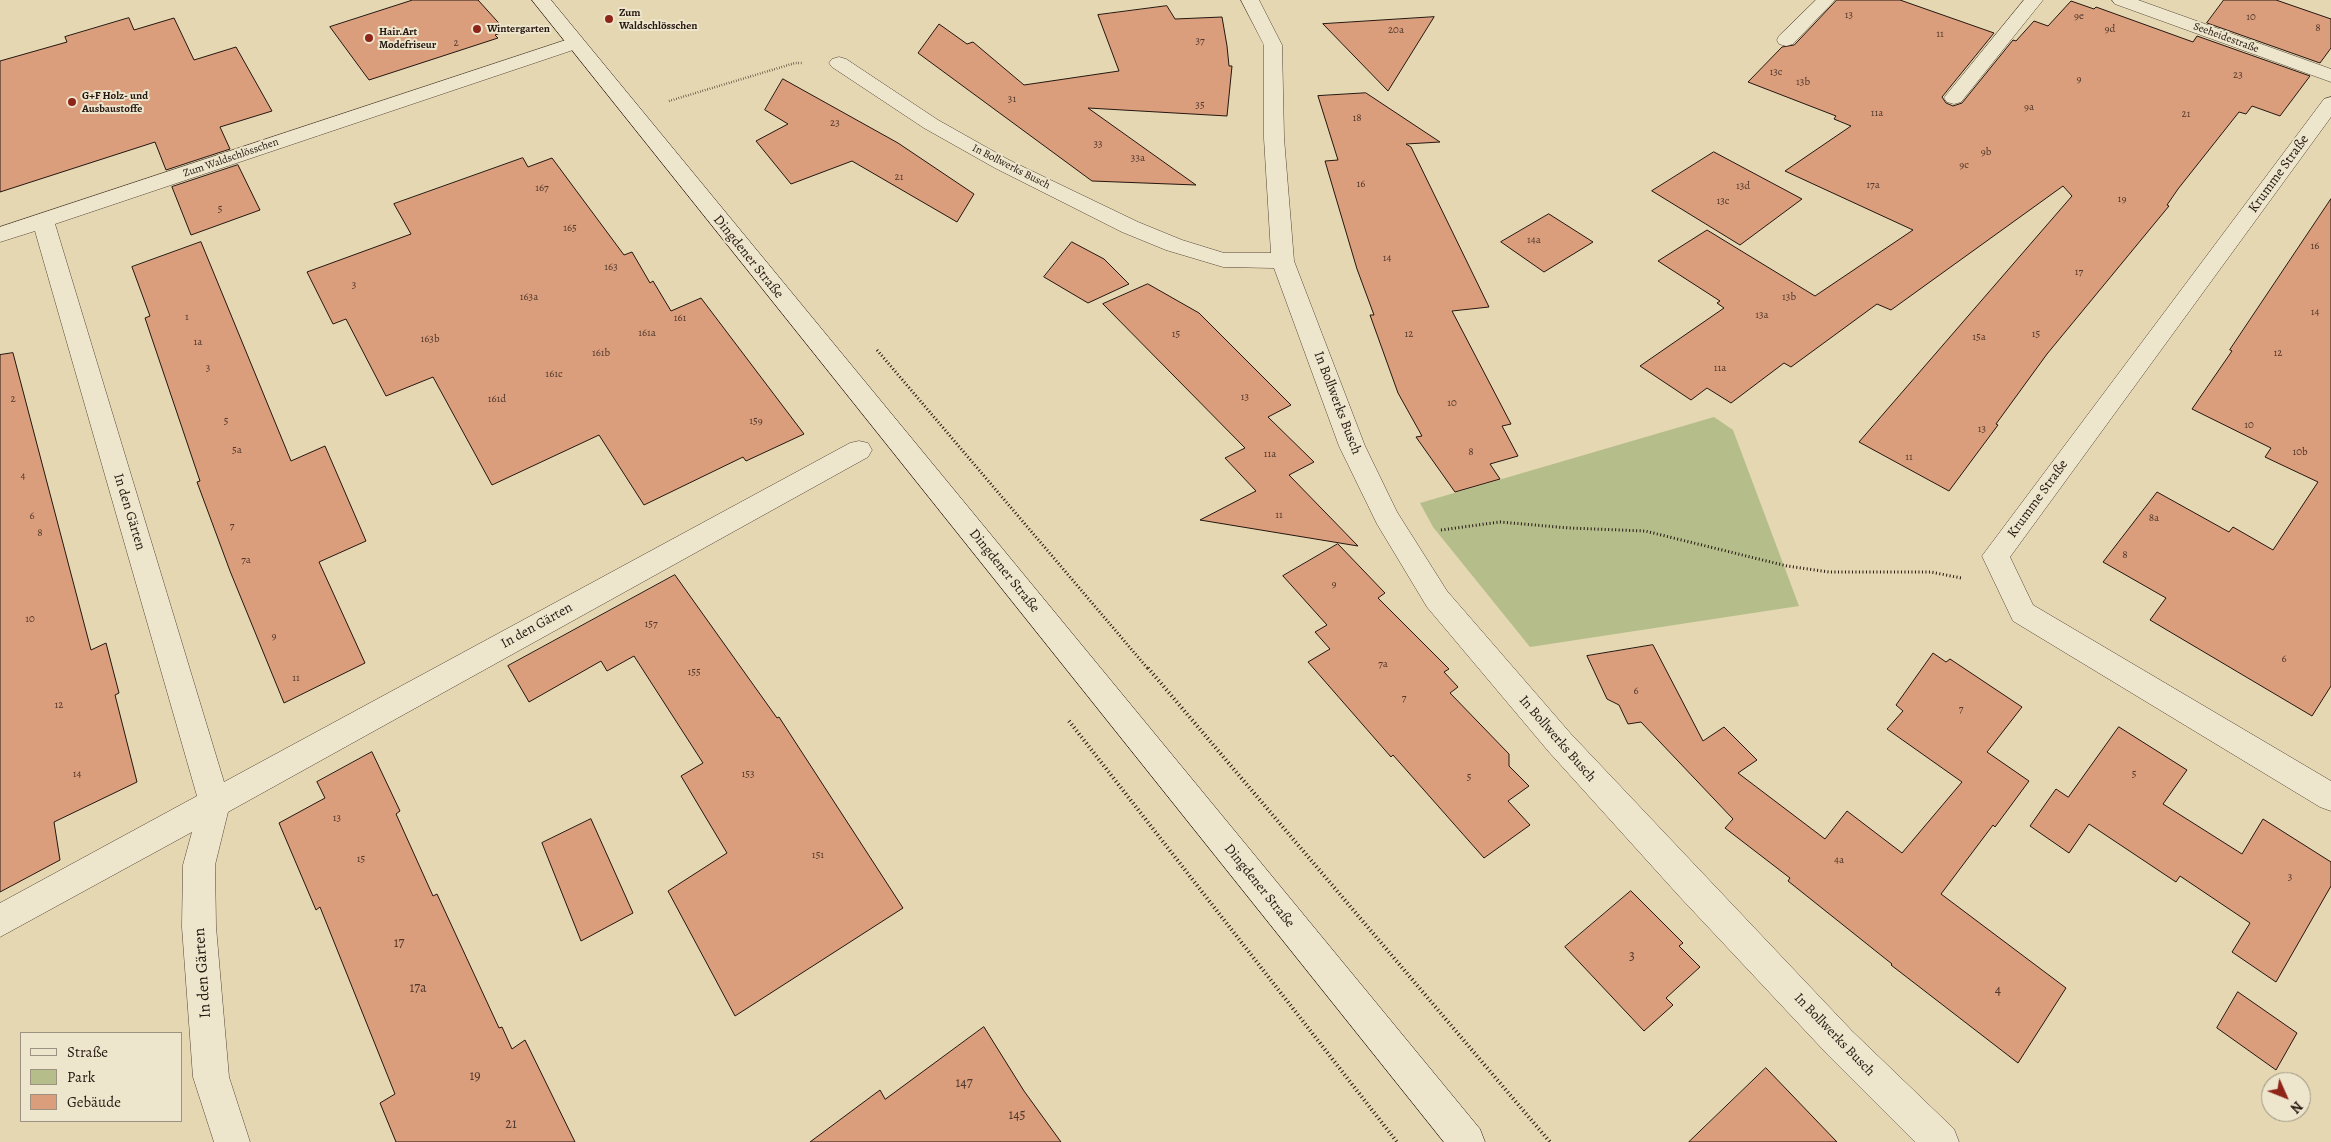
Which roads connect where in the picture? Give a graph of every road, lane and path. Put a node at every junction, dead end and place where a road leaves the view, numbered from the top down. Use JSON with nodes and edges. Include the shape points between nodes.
{"nodes":[{"id":1,"x":541,"y":0,"type":"edge"},
{"id":2,"x":1250,"y":0,"type":"edge"},
{"id":3,"x":1826,"y":0,"type":"edge"},
{"id":4,"x":2034,"y":0,"type":"edge"},
{"id":5,"x":2121,"y":0,"type":"edge"},
{"id":6,"x":1786,"y":40,"type":"dead end"},
{"id":7,"x":575,"y":43,"type":"junction"},
{"id":8,"x":839,"y":63,"type":"joint"},
{"id":9,"x":2331,"y":76,"type":"edge"},
{"id":10,"x":1954,"y":98,"type":"dead end"},
{"id":11,"x":2331,"y":103,"type":"edge"},
{"id":12,"x":672,"y":110,"type":"dead end"},
{"id":13,"x":43,"y":221,"type":"junction"},
{"id":14,"x":0,"y":235,"type":"edge"},
{"id":15,"x":1283,"y":261,"type":"junction"},
{"id":16,"x":872,"y":342,"type":"dead end"},
{"id":17,"x":859,"y":450,"type":"dead end"},
{"id":18,"x":1401,"y":542,"type":"junction"},
{"id":19,"x":2011,"y":588,"type":"junction"},
{"id":20,"x":2331,"y":797,"type":"edge"},
{"id":21,"x":215,"y":803,"type":"junction"},
{"id":22,"x":0,"y":921,"type":"edge"},
{"id":23,"x":232,"y":1142,"type":"edge"},
{"id":24,"x":1467,"y":1142,"type":"edge"},
{"id":25,"x":1550,"y":1142,"type":"edge"},
{"id":26,"x":1941,"y":1142,"type":"edge"}],
"edges":[{"from":1,"to":7,"type":"street","name":"Dingdener Straße"},
{"from":2,"to":15,"type":"street","name":"In Bollwerks Busch","via":[[1273,45],[1274,138]]},
{"from":3,"to":6,"type":"street"},
{"from":4,"to":10,"type":"street"},
{"from":5,"to":9,"type":"street","name":"Seeheidestraße"},
{"from":7,"to":13,"type":"street","name":"Zum Waldschlösschen"},
{"from":7,"to":24,"type":"street","name":"Dingdener Straße"},
{"from":8,"to":12,"type":"path","via":[[795,63],[666,102]]},
{"from":8,"to":15,"type":"street","name":"In Bollwerks Busch","via":[[931,124],[1002,164],[1130,227],[1223,260]]},
{"from":11,"to":19,"type":"street","name":"Krumme Straße","via":[[1996,556]]},
{"from":13,"to":14,"type":"street","name":"Zum Waldschlösschen"},
{"from":13,"to":21,"type":"street","name":"In den Gärten"},
{"from":15,"to":18,"type":"street","name":"In Bollwerks Busch","via":[[1352,446]]},
{"from":16,"to":25,"type":"path"},
{"from":17,"to":21,"type":"street","name":"In den Gärten"},
{"from":18,"to":19,"type":"path","via":[[1446,529],[1500,522],[1645,531],[1787,566],[1829,572],[1931,572]]},
{"from":18,"to":26,"type":"street","name":"In Bollwerks Busch","via":[[1437,600],[1560,743],[1834,1036]]},
{"from":19,"to":20,"type":"street","name":"Krumme Straße","via":[[2023,613]]},
{"from":21,"to":22,"type":"street","name":"In den Gärten"},
{"from":21,"to":23,"type":"street","name":"In den Gärten","via":[[199,865],[199,926],[211,1077]]}]}
